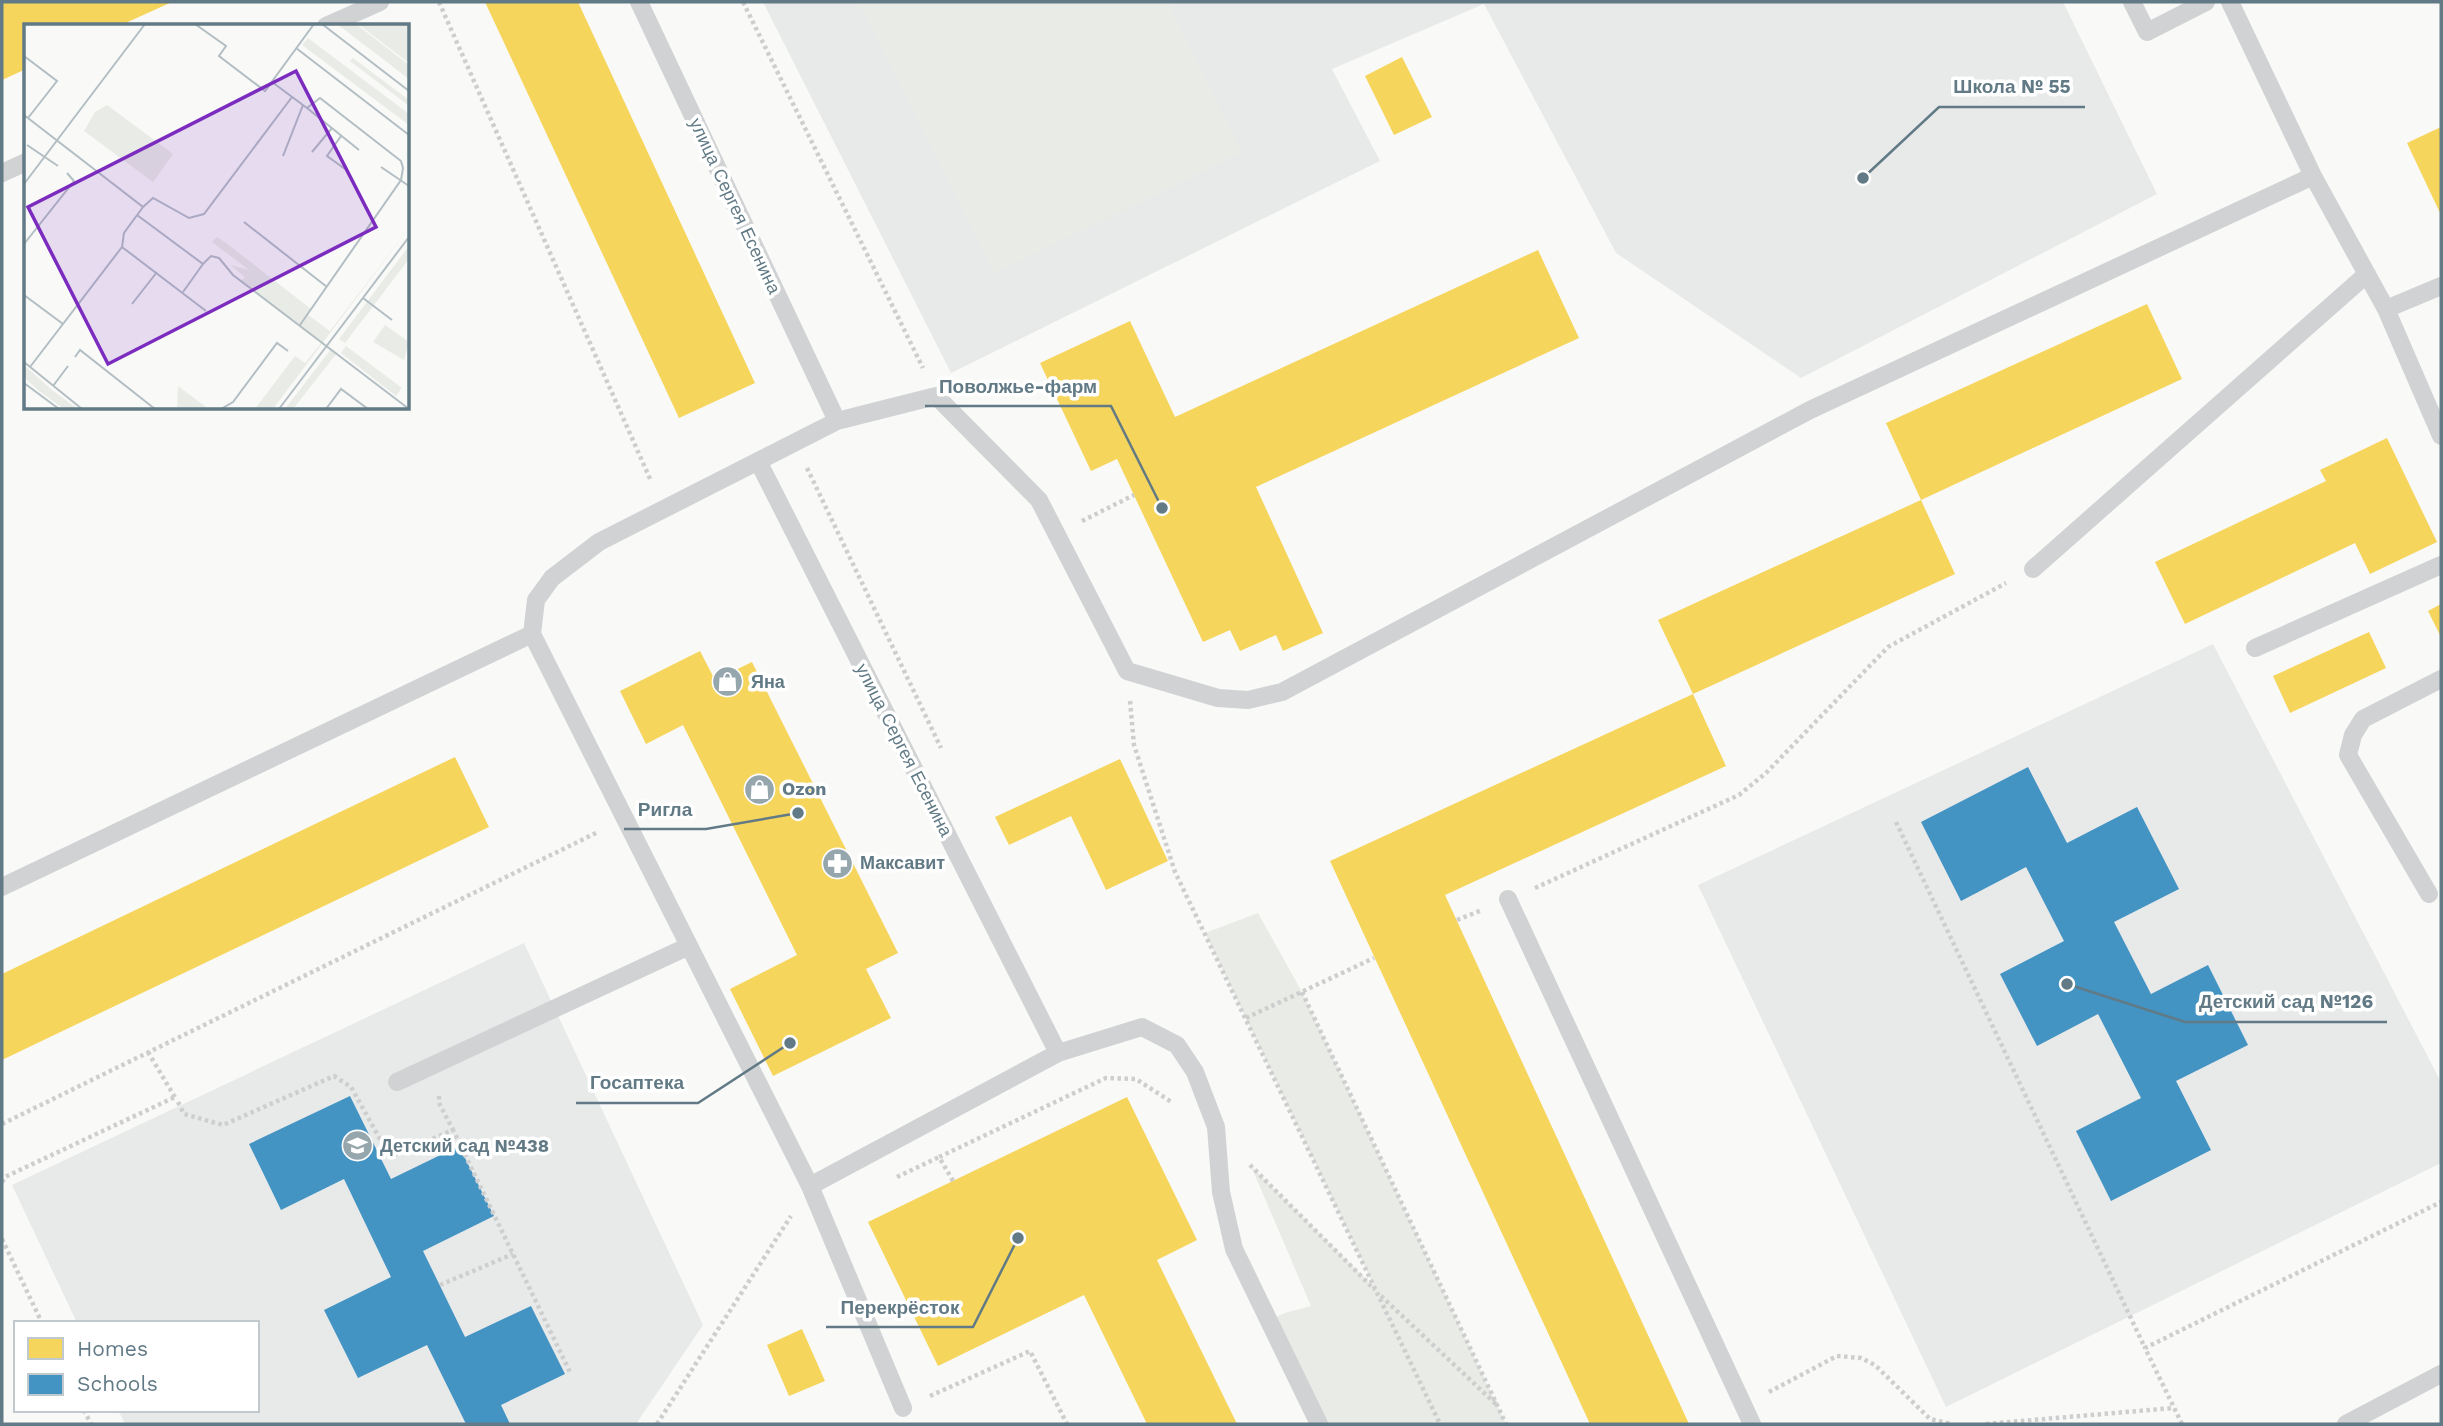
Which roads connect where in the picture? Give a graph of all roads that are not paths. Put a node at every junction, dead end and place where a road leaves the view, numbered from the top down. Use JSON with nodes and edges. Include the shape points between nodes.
{"nodes":[{"id":1,"x":380,"y":2,"type":"edge"},
{"id":2,"x":639,"y":2,"type":"edge"},
{"id":3,"x":2132,"y":2,"type":"edge"},
{"id":4,"x":2206,"y":2,"type":"edge"},
{"id":5,"x":2230,"y":2,"type":"edge"},
{"id":6,"x":330,"y":24,"type":"edge"},
{"id":7,"x":24,"y":163,"type":"edge"},
{"id":8,"x":2,"y":173,"type":"edge"},
{"id":9,"x":2313,"y":176,"type":"junction"},
{"id":10,"x":2367,"y":274,"type":"junction"},
{"id":11,"x":2441,"y":286,"type":"edge"},
{"id":12,"x":2386,"y":309,"type":"junction"},
{"id":13,"x":837,"y":421,"type":"junction"},
{"id":14,"x":2441,"y":436,"type":"edge"},
{"id":15,"x":758,"y":461,"type":"junction"},
{"id":16,"x":2441,"y":565,"type":"edge"},
{"id":17,"x":2034,"y":569,"type":"road end"},
{"id":18,"x":532,"y":634,"type":"junction"},
{"id":19,"x":2255,"y":648,"type":"dead end"},
{"id":20,"x":2441,"y":679,"type":"edge"},
{"id":21,"x":2,"y":887,"type":"edge"},
{"id":22,"x":2429,"y":894,"type":"dead end"},
{"id":23,"x":1508,"y":900,"type":"road end"},
{"id":24,"x":689,"y":946,"type":"junction"},
{"id":25,"x":1058,"y":1053,"type":"junction"},
{"id":26,"x":397,"y":1082,"type":"dead end"},
{"id":27,"x":810,"y":1186,"type":"junction"},
{"id":28,"x":2441,"y":1374,"type":"edge"},
{"id":29,"x":902,"y":1408,"type":"road end"},
{"id":30,"x":1319,"y":1424,"type":"edge"},
{"id":31,"x":1752,"y":1424,"type":"edge"},
{"id":32,"x":2346,"y":1424,"type":"edge"}],
"edges":[{"from":1,"to":6,"type":"lane"},
{"from":2,"to":13,"type":"lane","name":"улица Сергея Есенина"},
{"from":3,"to":4,"type":"lane","via":[[2147,32]]},
{"from":5,"to":9,"type":"lane"},
{"from":7,"to":8,"type":"lane"},
{"from":9,"to":10,"type":"lane"},
{"from":9,"to":13,"type":"lane","via":[[1810,410],[1282,692],[1248,700],[1217,698],[1126,671],[1039,500],[936,396]]},
{"from":10,"to":12,"type":"lane"},
{"from":10,"to":17,"type":"lane"},
{"from":11,"to":12,"type":"lane"},
{"from":12,"to":14,"type":"lane"},
{"from":13,"to":15,"type":"lane"},
{"from":15,"to":18,"type":"lane","via":[[600,542],[552,578],[536,600]]},
{"from":15,"to":25,"type":"lane","name":"улица Сергея Есенина"},
{"from":16,"to":19,"type":"lane"},
{"from":18,"to":21,"type":"lane"},
{"from":18,"to":24,"type":"lane"},
{"from":20,"to":22,"type":"lane","via":[[2363,719],[2348,755]]},
{"from":23,"to":31,"type":"lane"},
{"from":24,"to":26,"type":"lane"},
{"from":24,"to":27,"type":"lane"},
{"from":25,"to":27,"type":"lane"},
{"from":25,"to":30,"type":"lane","via":[[1142,1027],[1177,1045],[1195,1072],[1216,1131],[1221,1192],[1234,1249]]},
{"from":27,"to":29,"type":"lane"},
{"from":28,"to":32,"type":"lane"}]}
